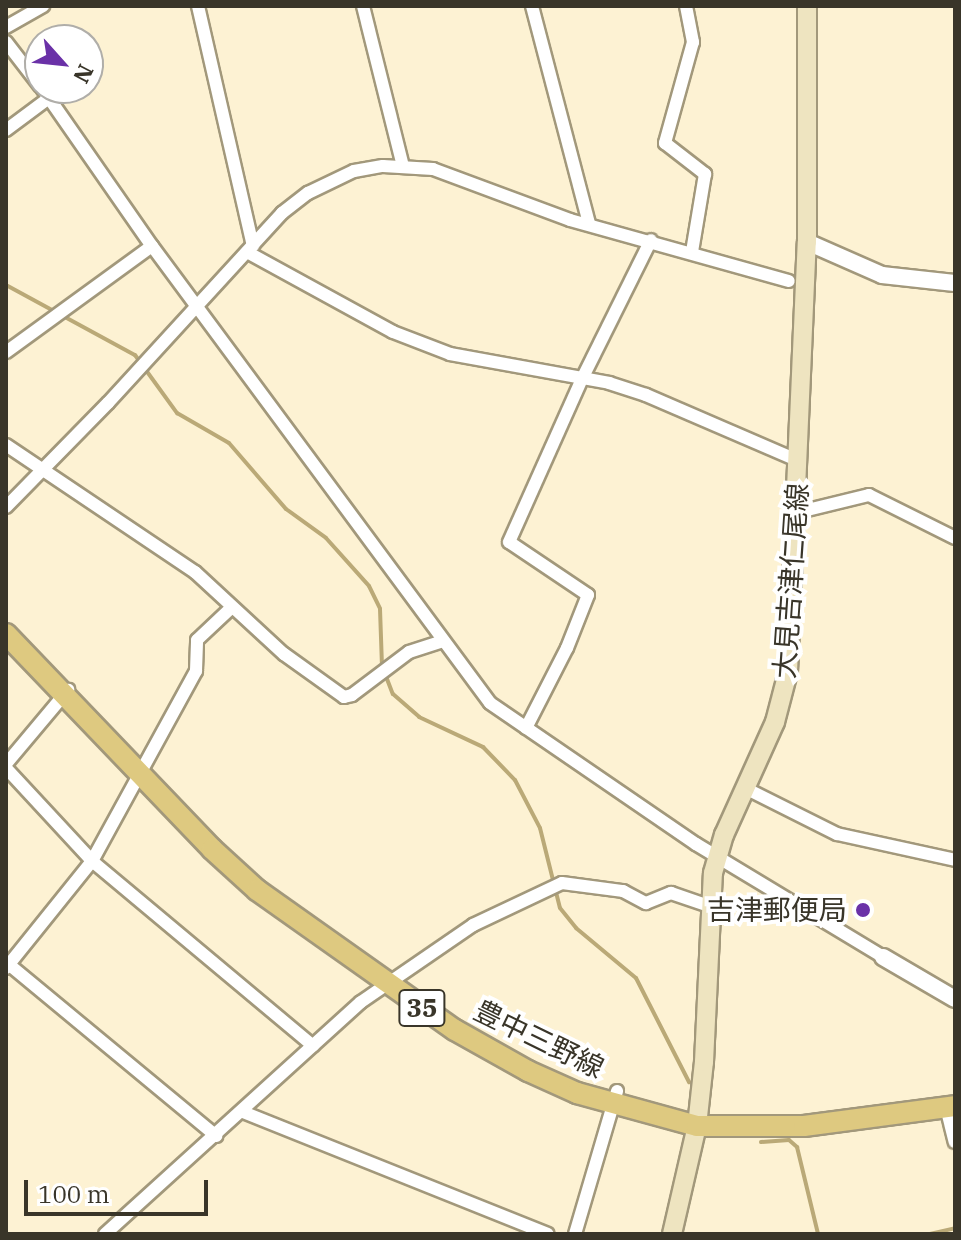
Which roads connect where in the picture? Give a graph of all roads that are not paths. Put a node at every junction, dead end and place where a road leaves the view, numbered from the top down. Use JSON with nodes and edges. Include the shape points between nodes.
{"nodes":[{"id":1,"x":43,"y":6,"type":"edge"},
{"id":2,"x":198,"y":6,"type":"edge"},
{"id":3,"x":363,"y":6,"type":"edge"},
{"id":4,"x":532,"y":6,"type":"edge"},
{"id":5,"x":686,"y":6,"type":"edge"},
{"id":6,"x":807,"y":6,"type":"edge"},
{"id":7,"x":6,"y":27,"type":"edge"},
{"id":8,"x":6,"y":42,"type":"edge"},
{"id":9,"x":24,"y":65,"type":"edge"},
{"id":10,"x":31,"y":104,"type":"edge"},
{"id":11,"x":53,"y":104,"type":"edge"},
{"id":12,"x":6,"y":130,"type":"edge"},
{"id":13,"x":403,"y":166,"type":"junction"},
{"id":14,"x":589,"y":224,"type":"junction"},
{"id":15,"x":651,"y":240,"type":"junction"},
{"id":16,"x":807,"y":242,"type":"junction"},
{"id":17,"x":152,"y":246,"type":"junction"},
{"id":18,"x":250,"y":249,"type":"junction"},
{"id":19,"x":692,"y":252,"type":"junction"},
{"id":20,"x":789,"y":281,"type":"dead end"},
{"id":21,"x":955,"y":283,"type":"edge"},
{"id":22,"x":198,"y":307,"type":"junction"},
{"id":23,"x":6,"y":352,"type":"edge"},
{"id":24,"x":582,"y":379,"type":"junction"},
{"id":25,"x":6,"y":445,"type":"edge"},
{"id":26,"x":799,"y":461,"type":"junction"},
{"id":27,"x":44,"y":470,"type":"junction"},
{"id":28,"x":6,"y":507,"type":"edge"},
{"id":29,"x":795,"y":513,"type":"junction"},
{"id":30,"x":955,"y":538,"type":"edge"},
{"id":31,"x":232,"y":607,"type":"junction"},
{"id":32,"x":6,"y":634,"type":"edge"},
{"id":33,"x":442,"y":641,"type":"junction"},
{"id":34,"x":67,"y":691,"type":"junction"},
{"id":35,"x":526,"y":728,"type":"junction"},
{"id":36,"x":6,"y":766,"type":"edge"},
{"id":37,"x":139,"y":775,"type":"junction"},
{"id":38,"x":745,"y":788,"type":"junction"},
{"id":39,"x":717,"y":857,"type":"junction"},
{"id":40,"x":955,"y":860,"type":"edge"},
{"id":41,"x":92,"y":861,"type":"junction"},
{"id":42,"x":708,"y":906,"type":"junction"},
{"id":43,"x":883,"y":957,"type":"joint"},
{"id":44,"x":7,"y":965,"type":"edge"},
{"id":45,"x":386,"y":982,"type":"junction"},
{"id":46,"x":955,"y":999,"type":"edge"},
{"id":47,"x":313,"y":1046,"type":"junction"},
{"id":48,"x":615,"y":1098,"type":"junction"},
{"id":49,"x":951,"y":1106,"type":"edge"},
{"id":50,"x":243,"y":1112,"type":"junction"},
{"id":51,"x":697,"y":1126,"type":"junction"},
{"id":52,"x":216,"y":1136,"type":"junction"},
{"id":53,"x":955,"y":1142,"type":"edge"},
{"id":54,"x":105,"y":1234,"type":"edge"},
{"id":55,"x":548,"y":1234,"type":"edge"},
{"id":56,"x":575,"y":1234,"type":"edge"},
{"id":57,"x":672,"y":1234,"type":"edge"}],
"edges":[{"from":1,"to":7,"type":"street"},
{"from":2,"to":18,"type":"street"},
{"from":3,"to":13,"type":"street"},
{"from":4,"to":14,"type":"street"},
{"from":5,"to":19,"type":"street","via":[[693,42],[665,143],[705,174]]},
{"from":6,"to":16,"type":"main road","name":"大見吉津仁尾線"},
{"from":8,"to":9,"type":"street"},
{"from":10,"to":12,"type":"street"},
{"from":11,"to":17,"type":"street"},
{"from":13,"to":14,"type":"street","via":[[433,169]]},
{"from":13,"to":18,"type":"street","via":[[354,171],[308,193]]},
{"from":14,"to":15,"type":"street"},
{"from":15,"to":19,"type":"street"},
{"from":15,"to":24,"type":"street"},
{"from":16,"to":21,"type":"street","via":[[882,275]]},
{"from":16,"to":26,"type":"main road","name":"大見吉津仁尾線"},
{"from":17,"to":22,"type":"street"},
{"from":17,"to":23,"type":"street"},
{"from":18,"to":22,"type":"street"},
{"from":18,"to":24,"type":"street","via":[[393,332],[450,354]]},
{"from":19,"to":20,"type":"street"},
{"from":22,"to":27,"type":"street"},
{"from":22,"to":33,"type":"street"},
{"from":24,"to":26,"type":"street","via":[[646,395]]},
{"from":24,"to":35,"type":"street","via":[[509,542],[588,595]]},
{"from":25,"to":27,"type":"street"},
{"from":26,"to":29,"type":"main road","name":"大見吉津仁尾線"},
{"from":27,"to":28,"type":"street"},
{"from":27,"to":31,"type":"street","via":[[195,572]]},
{"from":29,"to":30,"type":"street","via":[[869,495]]},
{"from":29,"to":38,"type":"main road","name":"大見吉津仁尾線","via":[[788,672],[775,722]]},
{"from":31,"to":33,"type":"street","via":[[284,654],[344,697],[409,652]]},
{"from":31,"to":37,"type":"street","via":[[197,640],[196,671]]},
{"from":32,"to":34,"type":"main road","name":"豊中三野線","number":"35"},
{"from":33,"to":35,"type":"street","via":[[490,703]]},
{"from":34,"to":36,"type":"street"},
{"from":34,"to":37,"type":"main road","name":"豊中三野線","number":"35"},
{"from":35,"to":39,"type":"street"},
{"from":36,"to":41,"type":"street"},
{"from":37,"to":41,"type":"street"},
{"from":37,"to":45,"type":"main road","name":"豊中三野線","number":"35","via":[[257,890]]},
{"from":38,"to":39,"type":"main road","name":"大見吉津仁尾線"},
{"from":38,"to":40,"type":"street","via":[[837,834]]},
{"from":39,"to":42,"type":"main road","name":"大見吉津仁尾線"},
{"from":39,"to":43,"type":"street"},
{"from":41,"to":44,"type":"street"},
{"from":41,"to":47,"type":"street"},
{"from":42,"to":45,"type":"street","via":[[671,893],[646,903],[623,891],[562,883],[473,925]]},
{"from":42,"to":51,"type":"main road","name":"大見吉津仁尾線"},
{"from":43,"to":46,"type":"street"},
{"from":44,"to":52,"type":"street"},
{"from":45,"to":47,"type":"street"},
{"from":45,"to":48,"type":"main road","name":"豊中三野線","number":"35","via":[[503,1059],[577,1093]]},
{"from":47,"to":50,"type":"street"},
{"from":48,"to":51,"type":"main road","name":"豊中三野線","number":"35"},
{"from":48,"to":56,"type":"street"},
{"from":49,"to":51,"type":"main road","name":"豊中三野線","number":"35","via":[[804,1126]]},
{"from":49,"to":53,"type":"street"},
{"from":50,"to":52,"type":"street"},
{"from":50,"to":55,"type":"street"},
{"from":51,"to":57,"type":"main road","name":"大見吉津仁尾線"},
{"from":52,"to":54,"type":"street"}]}
